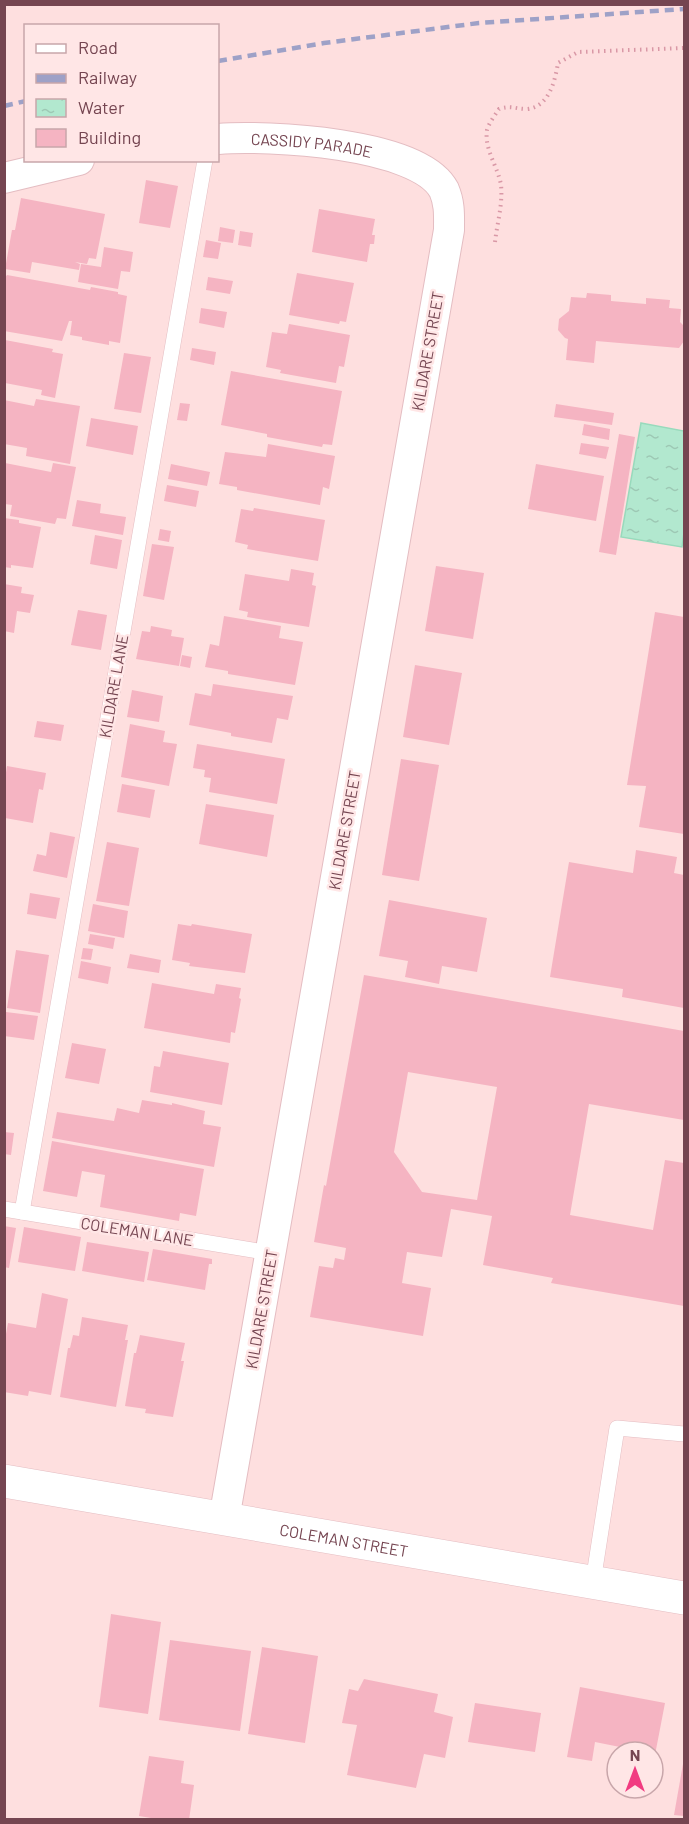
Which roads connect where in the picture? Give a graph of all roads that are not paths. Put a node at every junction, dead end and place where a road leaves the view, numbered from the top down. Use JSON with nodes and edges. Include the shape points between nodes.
{"nodes":[{"id":1,"x":219,"y":139,"type":"edge"},
{"id":2,"x":406,"y":161,"type":"joint"},
{"id":3,"x":71,"y":162,"type":"edge"},
{"id":4,"x":205,"y":162,"type":"edge"},
{"id":5,"x":4,"y":178,"type":"edge"},
{"id":6,"x":4,"y":1209,"type":"edge"},
{"id":7,"x":22,"y":1212,"type":"junction"},
{"id":8,"x":270,"y":1253,"type":"junction"},
{"id":9,"x":684,"y":1434,"type":"edge"},
{"id":10,"x":4,"y":1481,"type":"edge"},
{"id":11,"x":224,"y":1519,"type":"junction"},
{"id":12,"x":592,"y":1582,"type":"junction"},
{"id":13,"x":684,"y":1598,"type":"edge"}],
"edges":[{"from":1,"to":2,"type":"street","name":"CASSIDY PARADE","via":[[304,140]]},
{"from":2,"to":8,"type":"street","name":"KILDARE STREET","via":[[428,172],[443,188],[450,207],[448,231]]},
{"from":3,"to":5,"type":"street"},
{"from":4,"to":7,"type":"lane","name":"KILDARE LANE"},
{"from":6,"to":7,"type":"lane","name":"COLEMAN LANE"},
{"from":7,"to":8,"type":"lane","name":"COLEMAN LANE"},
{"from":8,"to":11,"type":"street","name":"KILDARE STREET"},
{"from":9,"to":12,"type":"lane","via":[[617,1428]]},
{"from":10,"to":11,"type":"street","name":"COLEMAN STREET"},
{"from":11,"to":12,"type":"street","name":"COLEMAN STREET"},
{"from":12,"to":13,"type":"street","name":"COLEMAN STREET"}]}
